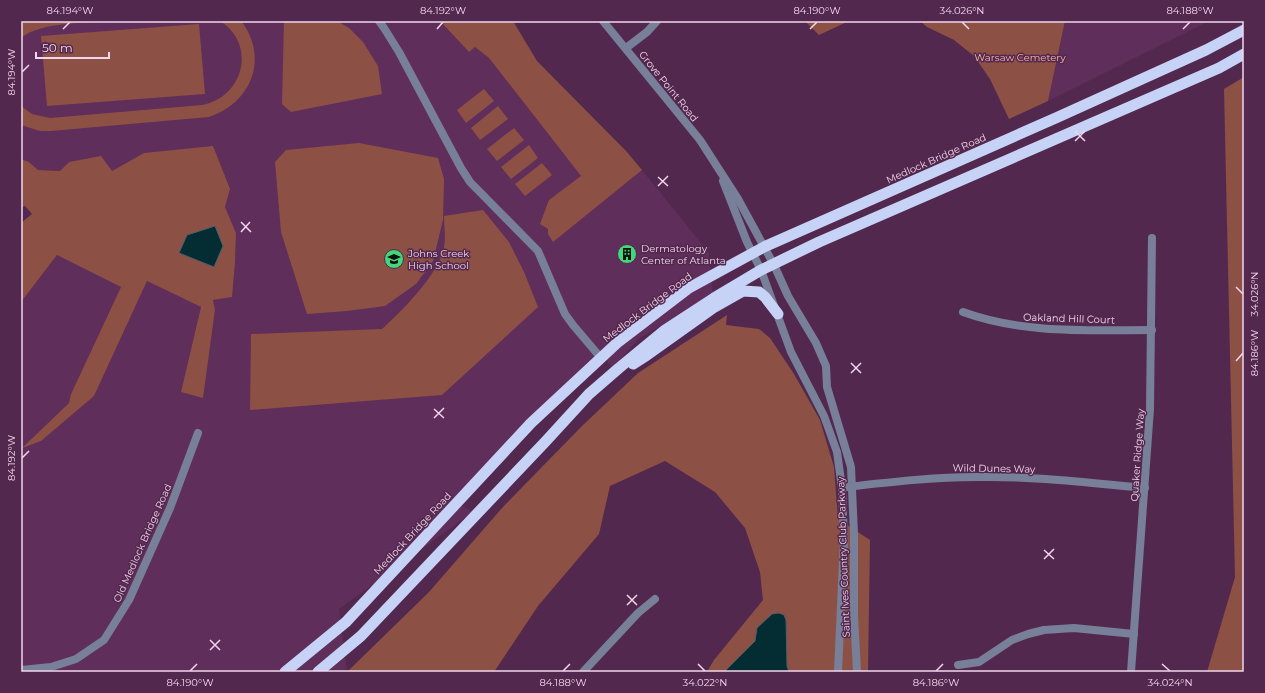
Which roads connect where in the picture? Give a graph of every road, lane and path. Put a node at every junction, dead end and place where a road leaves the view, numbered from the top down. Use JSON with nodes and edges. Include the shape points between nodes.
{"nodes":[{"id":1,"x":379,"y":21,"type":"edge"},
{"id":2,"x":603,"y":21,"type":"edge"},
{"id":3,"x":657,"y":21,"type":"edge"},
{"id":4,"x":1244,"y":30,"type":"edge"},
{"id":5,"x":626,"y":48,"type":"junction"},
{"id":6,"x":1244,"y":54,"type":"edge"},
{"id":7,"x":716,"y":166,"type":"junction"},
{"id":8,"x":1152,"y":238,"type":"dead end"},
{"id":9,"x":764,"y":247,"type":"junction"},
{"id":10,"x":753,"y":253,"type":"junction"},
{"id":11,"x":774,"y":265,"type":"junction"},
{"id":12,"x":761,"y":270,"type":"junction"},
{"id":13,"x":963,"y":312,"type":"dead end"},
{"id":14,"x":778,"y":314,"type":"junction"},
{"id":15,"x":1152,"y":330,"type":"junction"},
{"id":16,"x":601,"y":358,"type":"junction"},
{"id":17,"x":619,"y":368,"type":"junction"},
{"id":18,"x":198,"y":433,"type":"dead end"},
{"id":19,"x":851,"y":487,"type":"junction"},
{"id":20,"x":842,"y":488,"type":"junction"},
{"id":21,"x":1145,"y":488,"type":"junction"},
{"id":22,"x":655,"y":599,"type":"dead end"},
{"id":23,"x":1134,"y":634,"type":"junction"},
{"id":24,"x":958,"y":665,"type":"dead end"},
{"id":25,"x":21,"y":670,"type":"edge"},
{"id":26,"x":285,"y":672,"type":"edge"},
{"id":27,"x":318,"y":672,"type":"edge"},
{"id":28,"x":583,"y":672,"type":"edge"},
{"id":29,"x":838,"y":672,"type":"edge"},
{"id":30,"x":857,"y":672,"type":"edge"},
{"id":31,"x":1131,"y":672,"type":"edge"}],
"edges":[{"from":1,"to":16,"type":"street","via":[[470,182],[538,251],[565,314]]},
{"from":2,"to":5,"type":"street","name":"Grove Point Road"},
{"from":3,"to":5,"type":"street"},
{"from":4,"to":9,"type":"highway","name":"Medlock Bridge Road","via":[[1065,114]]},
{"from":5,"to":7,"type":"street","name":"Grove Point Road","via":[[700,140]]},
{"from":6,"to":11,"type":"highway","via":[[1219,68],[819,242]]},
{"from":7,"to":9,"type":"street","name":"Grove Point Road","via":[[738,198]]},
{"from":7,"to":10,"type":"street","name":"Grove Point Road"},
{"from":8,"to":15,"type":"street","name":"Quaker Ridge Way"},
{"from":9,"to":10,"type":"highway","name":"Medlock Bridge Road"},
{"from":9,"to":11,"type":"street","name":"Grove Point Road"},
{"from":10,"to":12,"type":"street","name":"Grove Point Road"},
{"from":10,"to":16,"type":"highway","name":"Medlock Bridge Road","via":[[689,288]]},
{"from":11,"to":12,"type":"highway"},
{"from":11,"to":19,"type":"street","name":"Saint Ives Country Club Parkway","via":[[826,366],[827,387],[851,468]]},
{"from":12,"to":14,"type":"street","name":"Saint Ives Country Club Parkway"},
{"from":12,"to":17,"type":"highway","via":[[665,330]]},
{"from":13,"to":15,"type":"street","name":"Oakland Hill Court","via":[[980,319],[1035,328]]},
{"from":14,"to":17,"type":"highway","via":[[759,292],[744,291],[713,308],[647,355],[629,366]]},
{"from":14,"to":20,"type":"street","name":"Saint Ives Country Club Parkway","via":[[791,352],[824,416],[837,452]]},
{"from":15,"to":21,"type":"street","name":"Quaker Ridge Way"},
{"from":16,"to":26,"type":"highway","name":"Medlock Bridge Road","via":[[530,423],[346,622]]},
{"from":17,"to":27,"type":"highway","via":[[589,394],[361,636]]},
{"from":18,"to":25,"type":"street","name":"Old Medlock Bridge Road","via":[[170,508],[129,600],[104,640],[76,659],[51,667]]},
{"from":19,"to":20,"type":"street","name":"Wild Dunes Way"},
{"from":19,"to":21,"type":"street","name":"Wild Dunes Way","via":[[978,476]]},
{"from":19,"to":30,"type":"street","name":"Saint Ives Country Club Parkway"},
{"from":20,"to":29,"type":"street","name":"Saint Ives Country Club Parkway","via":[[844,540]]},
{"from":21,"to":23,"type":"street","name":"Quaker Ridge Way"},
{"from":22,"to":28,"type":"street","via":[[638,613]]},
{"from":23,"to":24,"type":"street","via":[[1074,628],[1044,630],[1012,640],[979,662]]},
{"from":23,"to":31,"type":"street","name":"Quaker Ridge Way"}]}
